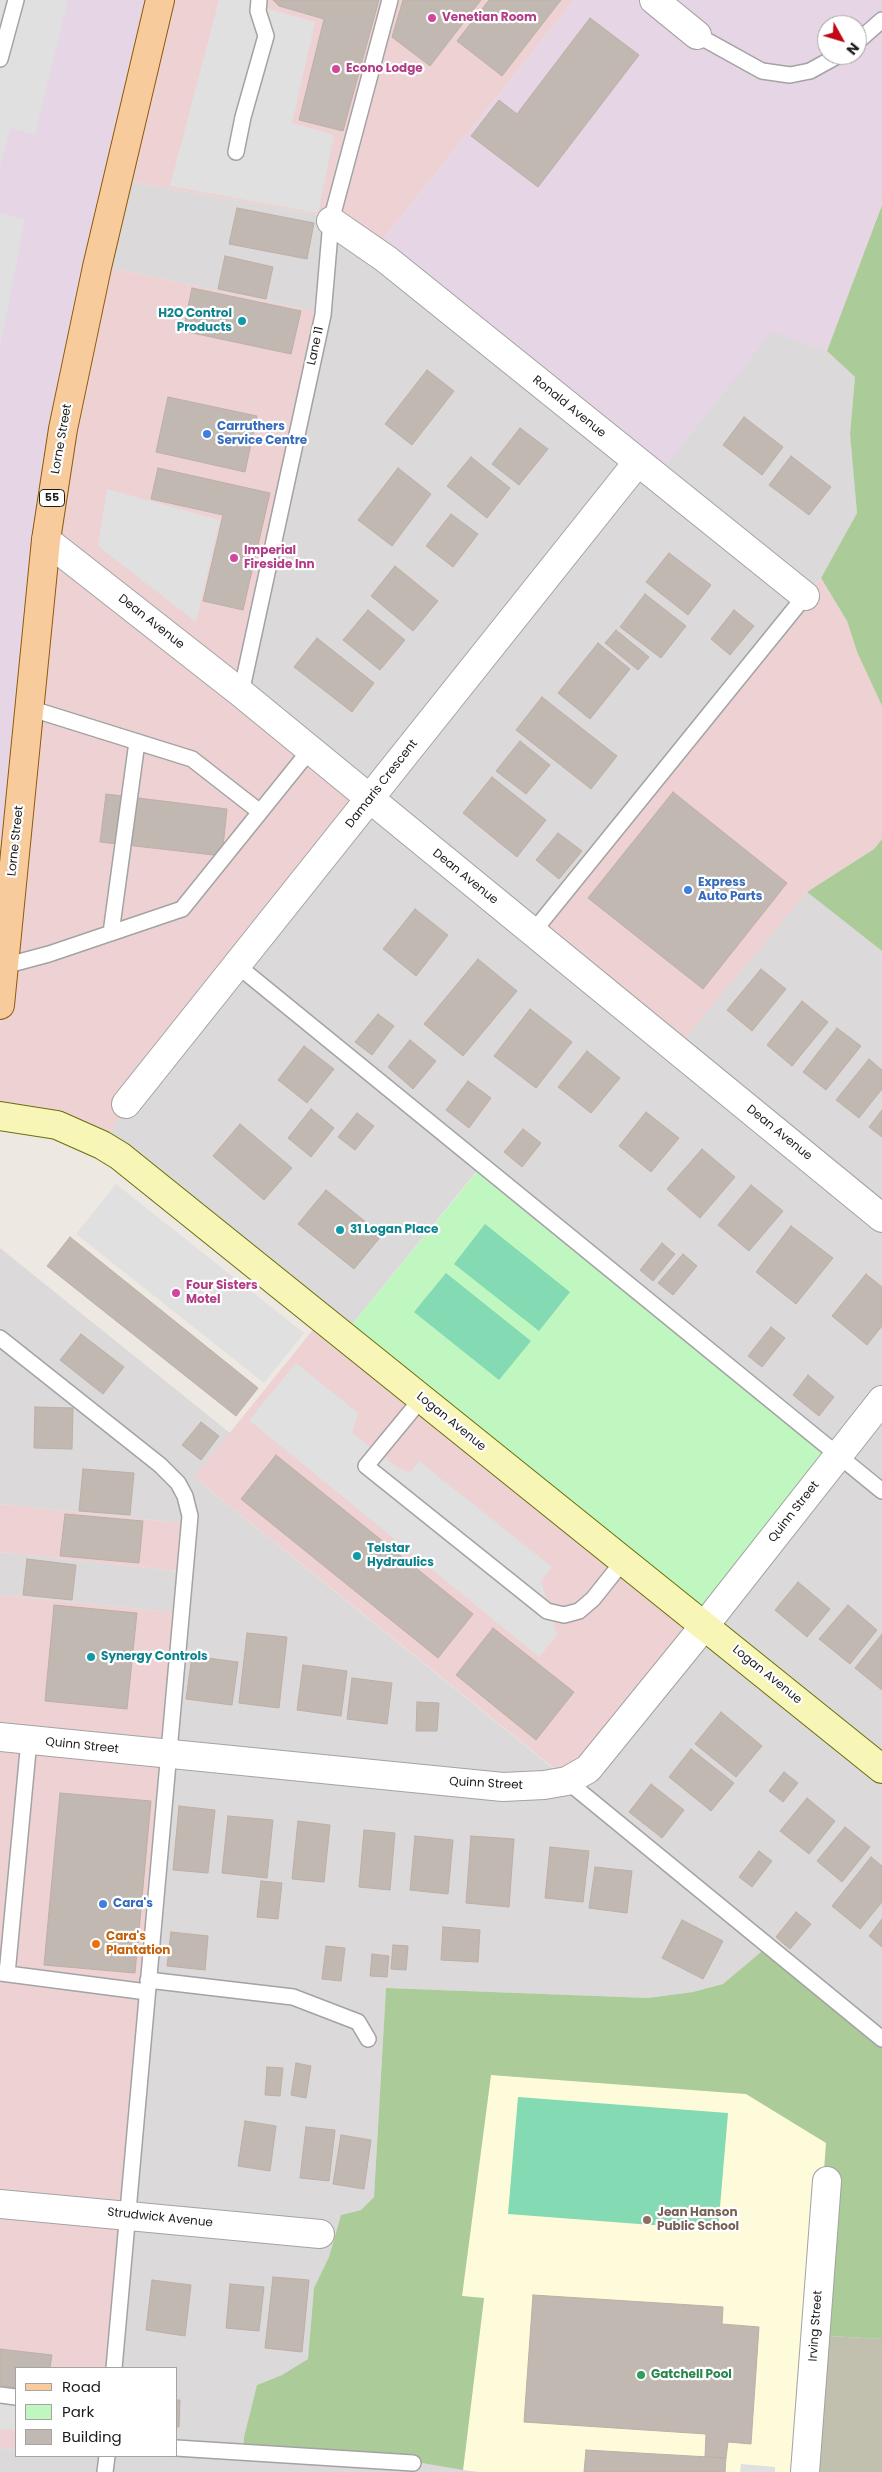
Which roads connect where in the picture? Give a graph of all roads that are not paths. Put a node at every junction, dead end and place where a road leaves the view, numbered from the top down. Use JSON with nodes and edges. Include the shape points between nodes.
{"nodes":[{"id":1,"x":16,"y":0,"type":"edge"},
{"id":2,"x":160,"y":0,"type":"edge"},
{"id":3,"x":259,"y":0,"type":"edge"},
{"id":4,"x":390,"y":0,"type":"edge"},
{"id":5,"x":654,"y":0,"type":"edge"},
{"id":6,"x":882,"y":20,"type":"edge"},
{"id":7,"x":867,"y":33,"type":"edge"},
{"id":8,"x":697,"y":35,"type":"joint"},
{"id":9,"x":0,"y":59,"type":"edge"},
{"id":10,"x":821,"y":65,"type":"edge"},
{"id":11,"x":236,"y":152,"type":"dead end"},
{"id":12,"x":331,"y":221,"type":"junction"},
{"id":13,"x":637,"y":463,"type":"junction"},
{"id":14,"x":46,"y":540,"type":"junction"},
{"id":15,"x":805,"y":596,"type":"joint"},
{"id":16,"x":241,"y":693,"type":"junction"},
{"id":17,"x":29,"y":708,"type":"junction"},
{"id":18,"x":137,"y":742,"type":"junction"},
{"id":19,"x":310,"y":750,"type":"junction"},
{"id":20,"x":371,"y":800,"type":"junction"},
{"id":21,"x":260,"y":812,"type":"junction"},
{"id":22,"x":533,"y":932,"type":"junction"},
{"id":23,"x":111,"y":933,"type":"junction"},
{"id":24,"x":4,"y":966,"type":"junction"},
{"id":25,"x":238,"y":966,"type":"junction"},
{"id":26,"x":0,"y":1005,"type":"edge"},
{"id":27,"x":126,"y":1104,"type":"dead end"},
{"id":28,"x":0,"y":1116,"type":"edge"},
{"id":29,"x":882,"y":1218,"type":"edge"},
{"id":30,"x":0,"y":1338,"type":"edge"},
{"id":31,"x":422,"y":1398,"type":"junction"},
{"id":32,"x":882,"y":1400,"type":"edge"},
{"id":33,"x":838,"y":1456,"type":"junction"},
{"id":34,"x":882,"y":1491,"type":"edge"},
{"id":35,"x":624,"y":1560,"type":"junction"},
{"id":36,"x":705,"y":1625,"type":"junction"},
{"id":37,"x":0,"y":1737,"type":"edge"},
{"id":38,"x":29,"y":1740,"type":"junction"},
{"id":39,"x":168,"y":1755,"type":"junction"},
{"id":40,"x":882,"y":1769,"type":"edge"},
{"id":41,"x":567,"y":1781,"type":"junction"},
{"id":42,"x":4,"y":1974,"type":"edge"},
{"id":43,"x":148,"y":1986,"type":"junction"},
{"id":44,"x":368,"y":2039,"type":"dead end"},
{"id":45,"x":882,"y":2039,"type":"edge"},
{"id":46,"x":827,"y":2181,"type":"dead end"},
{"id":47,"x":0,"y":2204,"type":"edge"},
{"id":48,"x":128,"y":2214,"type":"junction"},
{"id":49,"x":320,"y":2234,"type":"dead end"},
{"id":50,"x":114,"y":2367,"type":"edge"},
{"id":51,"x":0,"y":2395,"type":"edge"},
{"id":52,"x":15,"y":2397,"type":"edge"},
{"id":53,"x":178,"y":2448,"type":"edge"},
{"id":54,"x":107,"y":2457,"type":"edge"},
{"id":55,"x":414,"y":2464,"type":"dead end"},
{"id":56,"x":105,"y":2472,"type":"edge"},
{"id":57,"x":805,"y":2472,"type":"edge"}],
"edges":[{"from":1,"to":9,"type":"lane"},
{"from":2,"to":14,"type":"main road","name":"Lorne Street","number":"55","via":[[97,267],[63,429]]},
{"from":3,"to":11,"type":"lane","via":[[258,11],[266,36],[242,117]]},
{"from":4,"to":12,"type":"lane","name":"Lane 11"},
{"from":5,"to":8,"type":"street"},
{"from":6,"to":7,"type":"lane"},
{"from":8,"to":10,"type":"lane","via":[[762,71],[790,74],[810,71]]},
{"from":12,"to":13,"type":"street","name":"Ronald Avenue","via":[[386,259]]},
{"from":12,"to":16,"type":"lane","name":"Lane 11","via":[[323,315]]},
{"from":13,"to":15,"type":"street","name":"Ronald Avenue"},
{"from":13,"to":20,"type":"street","name":"Damaris Crescent"},
{"from":14,"to":16,"type":"street","name":"Dean Avenue"},
{"from":14,"to":17,"type":"main road","name":"Lorne Street","number":"55"},
{"from":15,"to":22,"type":"lane"},
{"from":16,"to":19,"type":"street","name":"Dean Avenue"},
{"from":17,"to":18,"type":"lane"},
{"from":17,"to":24,"type":"main road","name":"Lorne Street","number":"55"},
{"from":18,"to":21,"type":"lane","via":[[192,759]]},
{"from":18,"to":23,"type":"lane"},
{"from":19,"to":20,"type":"street","name":"Dean Avenue"},
{"from":19,"to":21,"type":"lane"},
{"from":20,"to":22,"type":"street","name":"Dean Avenue"},
{"from":20,"to":25,"type":"street","name":"Damaris Crescent"},
{"from":21,"to":23,"type":"lane","via":[[182,909]]},
{"from":22,"to":29,"type":"street","name":"Dean Avenue"},
{"from":23,"to":24,"type":"lane"},
{"from":24,"to":26,"type":"main road","name":"Lorne Street","number":"55"},
{"from":25,"to":27,"type":"street","name":"Damaris Crescent"},
{"from":25,"to":33,"type":"lane"},
{"from":28,"to":31,"type":"street","name":"Logan Avenue","via":[[57,1125],[102,1144],[120,1156]]},
{"from":30,"to":39,"type":"lane","via":[[160,1465],[178,1483],[185,1496],[190,1516]]},
{"from":31,"to":35,"type":"street","name":"Logan Avenue"},
{"from":31,"to":35,"type":"lane","via":[[366,1466],[547,1611],[564,1615],[578,1611],[593,1599]]},
{"from":32,"to":33,"type":"street","name":"Quinn Street"},
{"from":33,"to":34,"type":"lane"},
{"from":33,"to":36,"type":"street","name":"Quinn Street"},
{"from":35,"to":36,"type":"street","name":"Logan Avenue"},
{"from":36,"to":40,"type":"street","name":"Logan Avenue"},
{"from":36,"to":41,"type":"street","name":"Quinn Street","via":[[588,1769]]},
{"from":37,"to":38,"type":"street","name":"Quinn Street"},
{"from":38,"to":39,"type":"street","name":"Quinn Street"},
{"from":38,"to":42,"type":"lane"},
{"from":39,"to":41,"type":"street","name":"Quinn Street","via":[[503,1787],[544,1786]]},
{"from":39,"to":43,"type":"lane"},
{"from":41,"to":45,"type":"lane"},
{"from":42,"to":43,"type":"lane"},
{"from":43,"to":44,"type":"lane","via":[[293,1997],[358,2022]]},
{"from":43,"to":48,"type":"lane"},
{"from":46,"to":57,"type":"street","name":"Irving Street"},
{"from":47,"to":48,"type":"street","name":"Strudwick Avenue"},
{"from":48,"to":49,"type":"street","name":"Strudwick Avenue"},
{"from":48,"to":50,"type":"lane"},
{"from":51,"to":52,"type":"lane"},
{"from":53,"to":55,"type":"lane"},
{"from":54,"to":56,"type":"lane"}]}
